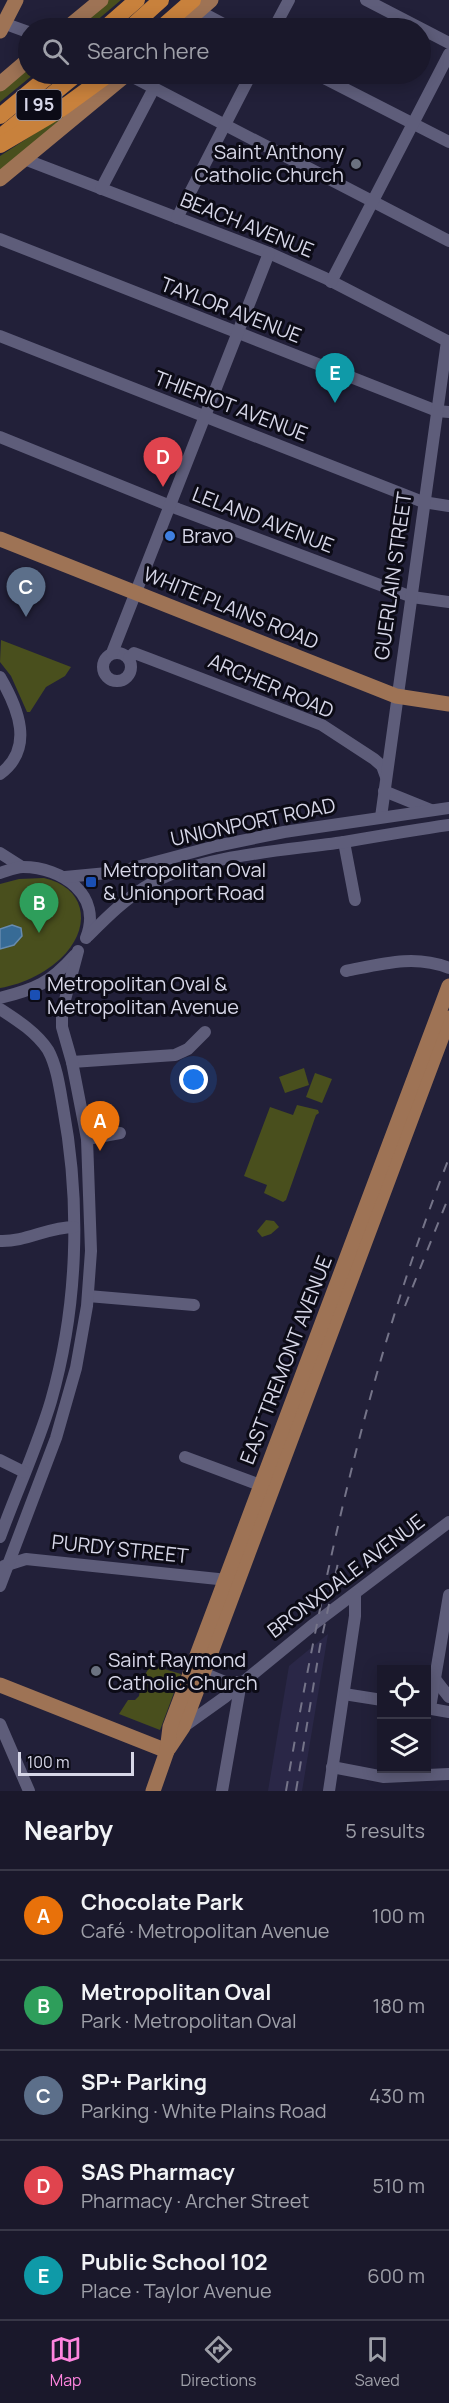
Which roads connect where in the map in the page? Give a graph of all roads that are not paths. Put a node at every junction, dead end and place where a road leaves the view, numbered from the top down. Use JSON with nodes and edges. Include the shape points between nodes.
{"nodes":[{"id":1,"x":16,"y":0,"type":"edge"},
{"id":2,"x":101,"y":0,"type":"edge"},
{"id":3,"x":137,"y":0,"type":"edge"},
{"id":4,"x":161,"y":0,"type":"edge"},
{"id":5,"x":211,"y":0,"type":"edge"},
{"id":6,"x":289,"y":0,"type":"edge"},
{"id":7,"x":366,"y":0,"type":"edge"},
{"id":8,"x":196,"y":6,"type":"edge"},
{"id":9,"x":79,"y":18,"type":"edge"},
{"id":10,"x":116,"y":18,"type":"edge"},
{"id":11,"x":141,"y":18,"type":"edge"},
{"id":12,"x":177,"y":18,"type":"edge"},
{"id":13,"x":187,"y":18,"type":"edge"},
{"id":14,"x":215,"y":18,"type":"edge"},
{"id":15,"x":279,"y":18,"type":"edge"},
{"id":16,"x":401,"y":18,"type":"edge"},
{"id":17,"x":1,"y":25,"type":"edge"},
{"id":18,"x":18,"y":29,"type":"edge"},
{"id":19,"x":431,"y":34,"type":"edge"},
{"id":20,"x":449,"y":43,"type":"edge"},
{"id":21,"x":449,"y":54,"type":"edge"},
{"id":22,"x":18,"y":69,"type":"edge"},
{"id":23,"x":0,"y":84,"type":"edge"},
{"id":24,"x":39,"y":84,"type":"edge"},
{"id":25,"x":65,"y":84,"type":"edge"},
{"id":26,"x":95,"y":84,"type":"edge"},
{"id":27,"x":115,"y":84,"type":"edge"},
{"id":28,"x":146,"y":84,"type":"edge"},
{"id":29,"x":246,"y":84,"type":"edge"},
{"id":30,"x":336,"y":84,"type":"edge"},
{"id":31,"x":154,"y":88,"type":"junction"},
{"id":32,"x":0,"y":116,"type":"edge"},
{"id":33,"x":413,"y":123,"type":"junction"},
{"id":34,"x":225,"y":125,"type":"junction"},
{"id":35,"x":0,"y":137,"type":"edge"},
{"id":36,"x":449,"y":142,"type":"edge"},
{"id":37,"x":0,"y":145,"type":"edge"},
{"id":38,"x":24,"y":159,"type":"junction"},
{"id":39,"x":0,"y":179,"type":"edge"},
{"id":40,"x":101,"y":189,"type":"junction"},
{"id":41,"x":373,"y":202,"type":"junction"},
{"id":42,"x":177,"y":218,"type":"junction"},
{"id":43,"x":0,"y":239,"type":"edge"},
{"id":44,"x":449,"y":241,"type":"edge"},
{"id":45,"x":269,"y":253,"type":"junction"},
{"id":46,"x":331,"y":282,"type":"junction"},
{"id":47,"x":237,"y":333,"type":"junction"},
{"id":48,"x":0,"y":336,"type":"edge"},
{"id":49,"x":448,"y":342,"type":"edge"},
{"id":50,"x":443,"y":412,"type":"edge"},
{"id":51,"x":204,"y":417,"type":"junction"},
{"id":52,"x":0,"y":438,"type":"edge"},
{"id":53,"x":423,"y":502,"type":"junction"},
{"id":54,"x":169,"y":504,"type":"junction"},
{"id":55,"x":449,"y":506,"type":"edge"},
{"id":56,"x":0,"y":539,"type":"edge"},
{"id":57,"x":135,"y":592,"type":"junction"},
{"id":58,"x":412,"y":597,"type":"junction"},
{"id":59,"x":449,"y":602,"type":"edge"},
{"id":60,"x":112,"y":653,"type":"junction"},
{"id":61,"x":129,"y":658,"type":"junction"},
{"id":62,"x":0,"y":677,"type":"edge"},
{"id":63,"x":396,"y":696,"type":"junction"},
{"id":64,"x":449,"y":704,"type":"edge"},
{"id":65,"x":0,"y":774,"type":"edge"},
{"id":66,"x":386,"y":778,"type":"junction"},
{"id":67,"x":384,"y":791,"type":"junction"},
{"id":68,"x":449,"y":808,"type":"edge"},
{"id":69,"x":432,"y":811,"type":"junction"},
{"id":70,"x":381,"y":817,"type":"junction"},
{"id":71,"x":449,"y":825,"type":"edge"},
{"id":72,"x":344,"y":842,"type":"junction"},
{"id":73,"x":216,"y":846,"type":"junction"},
{"id":74,"x":0,"y":853,"type":"edge"},
{"id":75,"x":220,"y":861,"type":"junction"},
{"id":76,"x":22,"y":867,"type":"junction"},
{"id":77,"x":0,"y":873,"type":"edge"},
{"id":78,"x":65,"y":877,"type":"junction"},
{"id":79,"x":355,"y":900,"type":"dead end"},
{"id":80,"x":88,"y":936,"type":"junction"},
{"id":81,"x":78,"y":951,"type":"junction"},
{"id":82,"x":449,"y":968,"type":"edge"},
{"id":83,"x":346,"y":971,"type":"dead end"},
{"id":84,"x":449,"y":986,"type":"edge"},
{"id":85,"x":0,"y":998,"type":"edge"},
{"id":86,"x":0,"y":1009,"type":"edge"},
{"id":87,"x":449,"y":1018,"type":"edge"},
{"id":88,"x":205,"y":1032,"type":"dead end"},
{"id":89,"x":72,"y":1062,"type":"junction"},
{"id":90,"x":406,"y":1117,"type":"junction"},
{"id":91,"x":120,"y":1133,"type":"dead end"},
{"id":92,"x":87,"y":1139,"type":"junction"},
{"id":93,"x":89,"y":1186,"type":"junction"},
{"id":94,"x":74,"y":1187,"type":"junction"},
{"id":95,"x":74,"y":1227,"type":"junction"},
{"id":96,"x":0,"y":1241,"type":"edge"},
{"id":97,"x":88,"y":1296,"type":"junction"},
{"id":98,"x":194,"y":1305,"type":"dead end"},
{"id":99,"x":51,"y":1399,"type":"junction"},
{"id":100,"x":66,"y":1404,"type":"junction"},
{"id":101,"x":185,"y":1457,"type":"dead end"},
{"id":102,"x":0,"y":1460,"type":"edge"},
{"id":103,"x":24,"y":1472,"type":"junction"},
{"id":104,"x":267,"y":1488,"type":"junction"},
{"id":105,"x":449,"y":1522,"type":"edge"},
{"id":106,"x":0,"y":1537,"type":"edge"},
{"id":107,"x":4,"y":1566,"type":"edge"},
{"id":108,"x":231,"y":1583,"type":"junction"},
{"id":109,"x":0,"y":1586,"type":"edge"},
{"id":110,"x":355,"y":1594,"type":"junction"},
{"id":111,"x":449,"y":1595,"type":"edge"},
{"id":112,"x":198,"y":1671,"type":"junction"},
{"id":113,"x":435,"y":1679,"type":"junction"},
{"id":114,"x":449,"y":1680,"type":"edge"},
{"id":115,"x":241,"y":1682,"type":"junction"},
{"id":116,"x":0,"y":1685,"type":"edge"},
{"id":117,"x":344,"y":1694,"type":"junction"},
{"id":118,"x":431,"y":1696,"type":"edge"},
{"id":119,"x":449,"y":1697,"type":"edge"},
{"id":120,"x":377,"y":1699,"type":"edge"},
{"id":121,"x":431,"y":1709,"type":"edge"},
{"id":122,"x":449,"y":1712,"type":"edge"},
{"id":123,"x":0,"y":1724,"type":"edge"},
{"id":124,"x":183,"y":1727,"type":"junction"},
{"id":125,"x":167,"y":1750,"type":"junction"},
{"id":126,"x":332,"y":1767,"type":"junction"},
{"id":127,"x":449,"y":1774,"type":"edge"},
{"id":128,"x":29,"y":1791,"type":"edge"},
{"id":129,"x":153,"y":1791,"type":"edge"},
{"id":130,"x":222,"y":1791,"type":"edge"},
{"id":131,"x":329,"y":1791,"type":"edge"}],
"edges":[{"from":1,"to":17,"type":"main road"},
{"from":2,"to":9,"type":"main road"},
{"from":3,"to":10,"type":"highway"},
{"from":4,"to":11,"type":"highway"},
{"from":5,"to":8,"type":"main road"},
{"from":6,"to":15,"type":"street"},
{"from":7,"to":16,"type":"street"},
{"from":8,"to":12,"type":"highway"},
{"from":8,"to":13,"type":"main road"},
{"from":8,"to":14,"type":"street"},
{"from":17,"to":18,"type":"street"},
{"from":19,"to":20,"type":"street"},
{"from":21,"to":33,"type":"street"},
{"from":22,"to":23,"type":"main road"},
{"from":24,"to":32,"type":"highway","number":"I 95"},
{"from":25,"to":35,"type":"highway","number":"I 95"},
{"from":26,"to":37,"type":"highway"},
{"from":27,"to":38,"type":"main road"},
{"from":28,"to":31,"type":"street"},
{"from":29,"to":34,"type":"street"},
{"from":30,"to":33,"type":"street"},
{"from":31,"to":34,"type":"street"},
{"from":31,"to":40,"type":"street"},
{"from":33,"to":36,"type":"street"},
{"from":33,"to":41,"type":"street"},
{"from":34,"to":41,"type":"street"},
{"from":34,"to":42,"type":"street"},
{"from":38,"to":39,"type":"main road"},
{"from":38,"to":40,"type":"street","name":"BEACH AVENUE"},
{"from":40,"to":42,"type":"street","name":"BEACH AVENUE"},
{"from":41,"to":44,"type":"street"},
{"from":41,"to":46,"type":"street"},
{"from":42,"to":45,"type":"street","name":"BEACH AVENUE"},
{"from":43,"to":47,"type":"street","name":"TAYLOR AVENUE"},
{"from":45,"to":46,"type":"street","name":"BEACH AVENUE"},
{"from":45,"to":47,"type":"street"},
{"from":46,"to":49,"type":"street","name":"BEACH AVENUE"},
{"from":47,"to":50,"type":"street","name":"TAYLOR AVENUE"},
{"from":47,"to":51,"type":"street"},
{"from":48,"to":51,"type":"street","name":"THIERIOT AVENUE"},
{"from":49,"to":50,"type":"street","name":"GUERLAIN STREET"},
{"from":50,"to":53,"type":"street","name":"GUERLAIN STREET"},
{"from":51,"to":53,"type":"street","name":"THIERIOT AVENUE"},
{"from":51,"to":54,"type":"street"},
{"from":52,"to":54,"type":"street","name":"LELAND AVENUE"},
{"from":53,"to":55,"type":"street","name":"THIERIOT AVENUE"},
{"from":53,"to":58,"type":"street","name":"GUERLAIN STREET"},
{"from":54,"to":57,"type":"street"},
{"from":54,"to":58,"type":"street","name":"LELAND AVENUE"},
{"from":56,"to":57,"type":"main road","name":"WHITE PLAINS ROAD"},
{"from":57,"to":60,"type":"street"},
{"from":57,"to":63,"type":"main road","name":"WHITE PLAINS ROAD"},
{"from":58,"to":59,"type":"street","name":"LELAND AVENUE"},
{"from":58,"to":63,"type":"street","name":"GUERLAIN STREET"},
{"from":60,"to":61,"type":"street"},
{"from":60,"to":61,"type":"street","via":[[103,668],[114,681],[129,675]]},
{"from":61,"to":66,"type":"street","name":"ARCHER ROAD","via":[[134,653],[150,658],[322,725],[374,759],[382,766]]},
{"from":62,"to":65,"type":"street","via":[[21,730],[18,752]]},
{"from":63,"to":64,"type":"main road","name":"WHITE PLAINS ROAD"},
{"from":63,"to":66,"type":"street","name":"GUERLAIN STREET"},
{"from":66,"to":67,"type":"street","name":"GUERLAIN STREET"},
{"from":67,"to":69,"type":"street"},
{"from":67,"to":70,"type":"street","name":"GUERLAIN STREET"},
{"from":68,"to":69,"type":"street","name":"UNIONPORT ROAD"},
{"from":69,"to":70,"type":"street","name":"UNIONPORT ROAD"},
{"from":70,"to":73,"type":"street","name":"UNIONPORT ROAD"},
{"from":71,"to":72,"type":"street","name":"UNIONPORT ROAD"},
{"from":72,"to":75,"type":"street","name":"UNIONPORT ROAD"},
{"from":72,"to":79,"type":"street"},
{"from":73,"to":75,"type":"street"},
{"from":73,"to":78,"type":"street","name":"UNIONPORT ROAD","via":[[118,872]]},
{"from":74,"to":76,"type":"street"},
{"from":75,"to":80,"type":"street","name":"UNIONPORT ROAD","via":[[155,882],[129,897]]},
{"from":76,"to":77,"type":"street"},
{"from":76,"to":78,"type":"street"},
{"from":78,"to":80,"type":"street","via":[[77,886],[88,905]]},
{"from":80,"to":81,"type":"street","name":"UNIONPORT ROAD"},
{"from":81,"to":85,"type":"street","via":[[43,984]]},
{"from":81,"to":89,"type":"street","via":[[62,1011]]},
{"from":82,"to":83,"type":"street","via":[[406,960]]},
{"from":84,"to":90,"type":"main road","name":"EAST TREMONT AVENUE"},
{"from":86,"to":94,"type":"street","via":[[24,1024],[48,1051],[59,1087]]},
{"from":87,"to":90,"type":"main road","name":"EAST TREMONT AVENUE"},
{"from":88,"to":89,"type":"street","via":[[188,1049],[175,1055]]},
{"from":89,"to":92,"type":"street"},
{"from":90,"to":104,"type":"main road","name":"EAST TREMONT AVENUE"},
{"from":91,"to":92,"type":"street"},
{"from":92,"to":93,"type":"street"},
{"from":93,"to":94,"type":"street"},
{"from":93,"to":97,"type":"street"},
{"from":94,"to":95,"type":"street"},
{"from":95,"to":96,"type":"street"},
{"from":95,"to":99,"type":"street","via":[[72,1294]]},
{"from":97,"to":98,"type":"street"},
{"from":97,"to":100,"type":"street"},
{"from":99,"to":100,"type":"street"},
{"from":99,"to":103,"type":"street"},
{"from":100,"to":107,"type":"street","via":[[49,1460]]},
{"from":101,"to":104,"type":"street"},
{"from":102,"to":103,"type":"street"},
{"from":103,"to":106,"type":"street"},
{"from":104,"to":108,"type":"main road","name":"EAST TREMONT AVENUE"},
{"from":105,"to":110,"type":"street","name":"BRONXDALE AVENUE"},
{"from":107,"to":108,"type":"street","name":"PURDY STREET","via":[[26,1559]]},
{"from":107,"to":109,"type":"street"},
{"from":108,"to":112,"type":"main road","name":"EAST TREMONT AVENUE"},
{"from":110,"to":115,"type":"street","name":"BRONXDALE AVENUE"},
{"from":110,"to":117,"type":"street"},
{"from":111,"to":113,"type":"street"},
{"from":112,"to":115,"type":"street","via":[[225,1682]]},
{"from":112,"to":124,"type":"main road","name":"EAST TREMONT AVENUE"},
{"from":112,"to":125,"type":"main road","name":"EAST TREMONT AVENUE","via":[[170,1727]]},
{"from":113,"to":114,"type":"street"},
{"from":113,"to":118,"type":"street"},
{"from":113,"to":119,"type":"street"},
{"from":115,"to":124,"type":"street","name":"BRONXDALE AVENUE"},
{"from":115,"to":130,"type":"street"},
{"from":116,"to":125,"type":"main road"},
{"from":117,"to":120,"type":"street"},
{"from":117,"to":126,"type":"street"},
{"from":121,"to":122,"type":"street"},
{"from":123,"to":128,"type":"street"},
{"from":124,"to":125,"type":"main road","name":"EAST TREMONT AVENUE"},
{"from":125,"to":129,"type":"main road","name":"EAST TREMONT AVENUE"},
{"from":126,"to":127,"type":"street","via":[[384,1777]]},
{"from":126,"to":131,"type":"street"}]}
